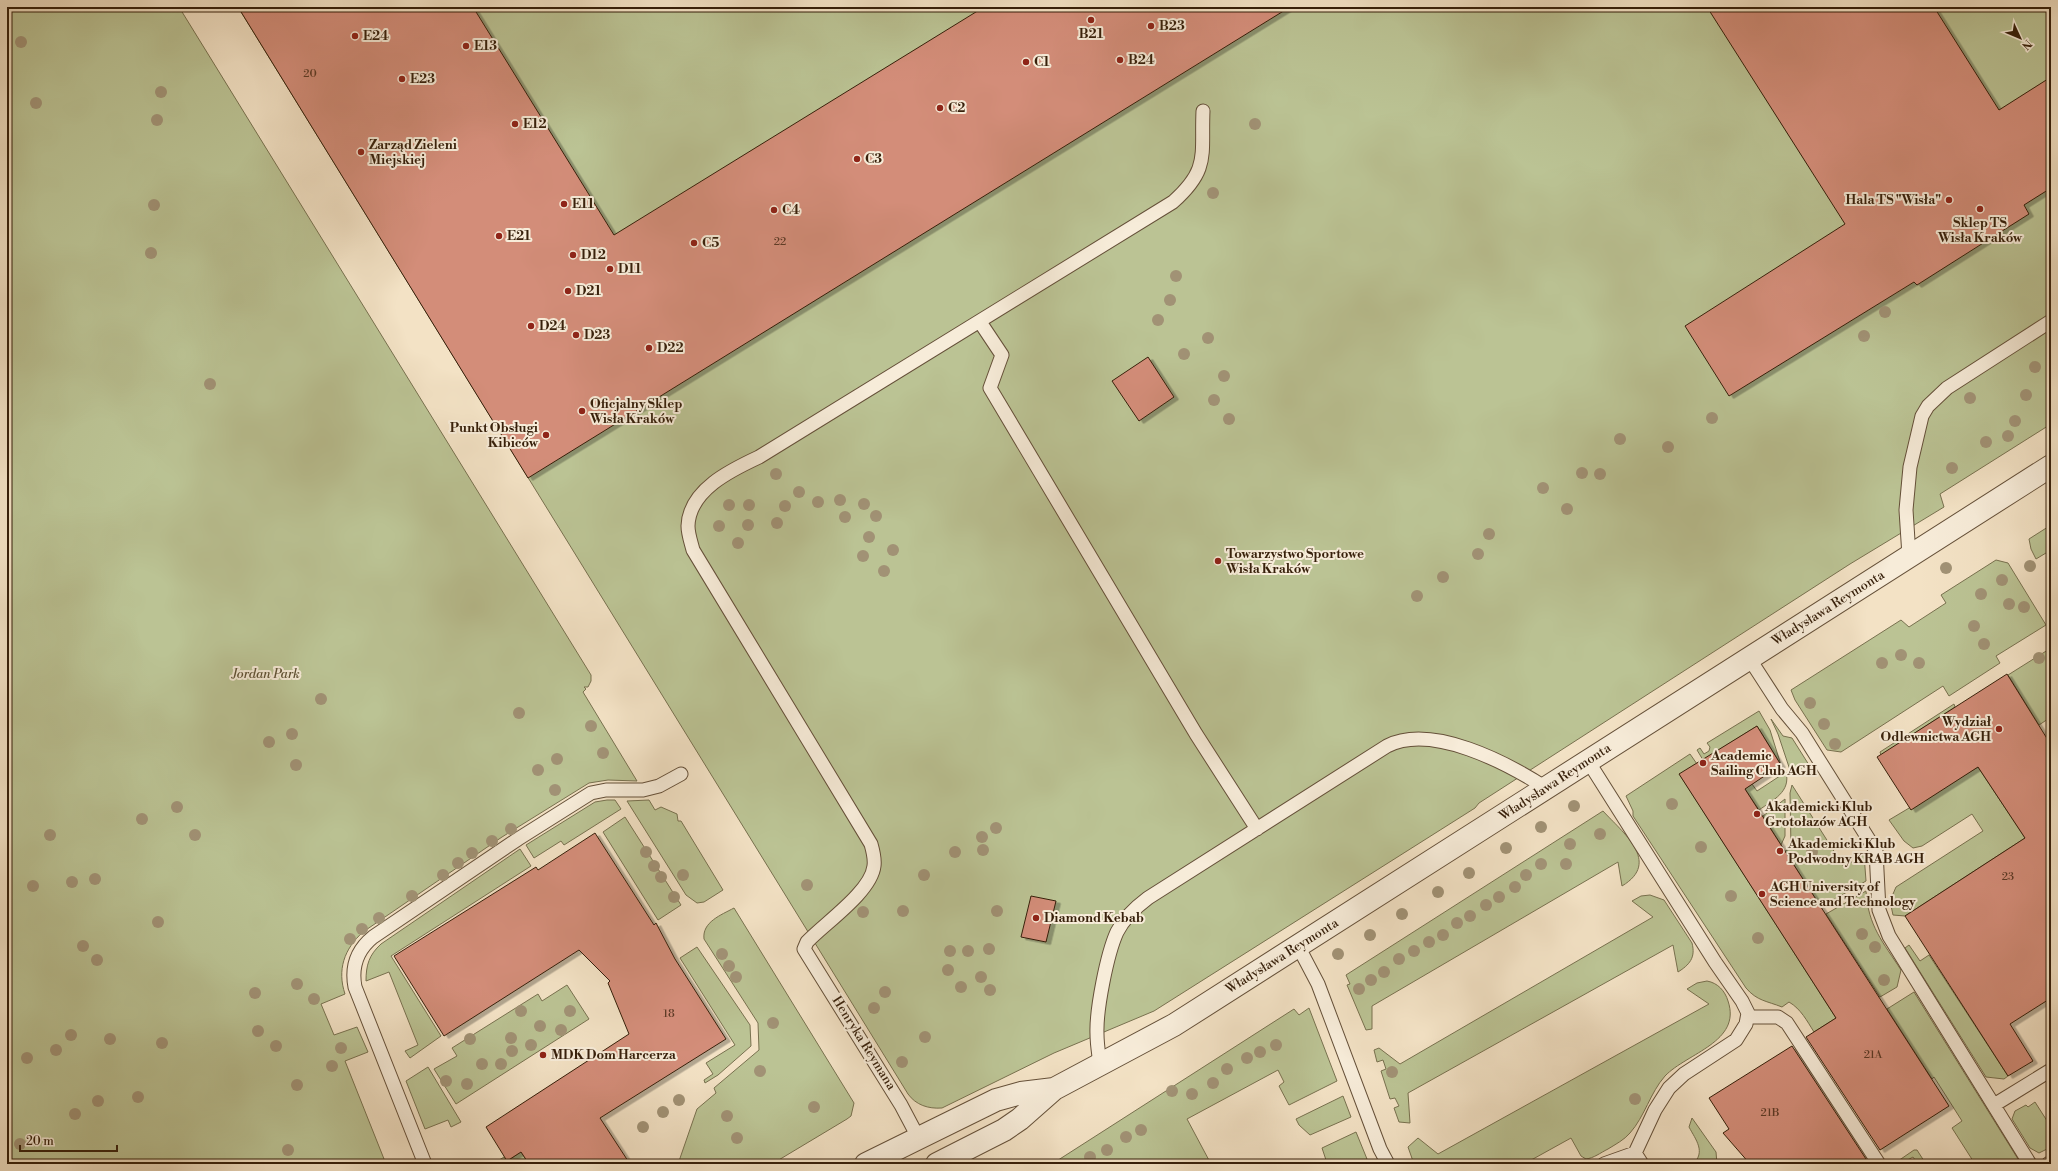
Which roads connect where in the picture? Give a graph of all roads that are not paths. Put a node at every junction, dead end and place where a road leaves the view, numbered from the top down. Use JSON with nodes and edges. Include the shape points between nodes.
{"nodes":[{"id":1,"x":1203,"y":111,"type":"dead end"},
{"id":2,"x":2051,"y":321,"type":"edge"},
{"id":3,"x":980,"y":322,"type":"junction"},
{"id":4,"x":2051,"y":466,"type":"edge"},
{"id":5,"x":1909,"y":556,"type":"junction"},
{"id":6,"x":1749,"y":658,"type":"junction"},
{"id":7,"x":1588,"y":761,"type":"junction"},
{"id":8,"x":681,"y":774,"type":"dead end"},
{"id":9,"x":1546,"y":788,"type":"junction"},
{"id":10,"x":1257,"y":828,"type":"junction"},
{"id":11,"x":1298,"y":946,"type":"junction"},
{"id":12,"x":1748,"y":1017,"type":"junction"},
{"id":13,"x":1100,"y":1065,"type":"junction"},
{"id":14,"x":2051,"y":1070,"type":"edge"},
{"id":15,"x":1054,"y":1089,"type":"junction"},
{"id":16,"x":1994,"y":1105,"type":"junction"},
{"id":17,"x":918,"y":1139,"type":"junction"},
{"id":18,"x":1639,"y":1159,"type":"edge"},
{"id":19,"x":2051,"y":1162,"type":"edge"},
{"id":20,"x":425,"y":1164,"type":"edge"},
{"id":21,"x":866,"y":1164,"type":"edge"},
{"id":22,"x":931,"y":1164,"type":"edge"},
{"id":23,"x":937,"y":1164,"type":"edge"},
{"id":24,"x":1388,"y":1164,"type":"edge"},
{"id":25,"x":1604,"y":1164,"type":"edge"},
{"id":26,"x":1879,"y":1164,"type":"edge"},
{"id":27,"x":2030,"y":1164,"type":"edge"},
{"id":28,"x":2048,"y":1164,"type":"edge"}],
"edges":[{"from":1,"to":3,"type":"lane","via":[[1204,152],[1197,174],[1183,194],[1160,212]]},
{"from":2,"to":5,"type":"lane","via":[[1947,388],[1936,396],[1925,411],[1910,467],[1907,490]]},
{"from":3,"to":10,"type":"lane","via":[[1002,355],[990,388],[1196,734]]},
{"from":3,"to":17,"type":"lane","name":"Henryka Reymana","via":[[725,476],[697,498],[690,512],[688,527],[693,550],[873,850],[874,867],[864,886],[848,906],[807,942],[805,951],[897,1098]]},
{"from":4,"to":5,"type":"street","name":"Władysława Reymonta"},
{"from":5,"to":6,"type":"street","name":"Władysława Reymonta"},
{"from":6,"to":7,"type":"street","name":"Władysława Reymonta"},
{"from":6,"to":16,"type":"lane","via":[[1782,709],[1802,733],[1876,851],[1879,910],[1885,928]]},
{"from":7,"to":9,"type":"street","name":"Władysława Reymonta"},
{"from":7,"to":12,"type":"lane","via":[[1745,1005]]},
{"from":8,"to":20,"type":"lane","via":[[659,786],[643,790],[606,790],[591,793],[518,839],[362,947],[354,962],[355,987]]},
{"from":9,"to":10,"type":"lane","via":[[1481,752],[1446,743],[1405,739],[1387,746]]},
{"from":9,"to":11,"type":"street","name":"Władysława Reymonta"},
{"from":10,"to":13,"type":"lane","via":[[1148,898],[1124,922],[1112,946],[1099,1006],[1097,1035]]},
{"from":11,"to":13,"type":"street","name":"Władysława Reymonta","via":[[1174,1025]]},
{"from":11,"to":24,"type":"lane","via":[[1318,984],[1380,1149]]},
{"from":12,"to":18,"type":"lane","via":[[1743,1031],[1736,1040],[1684,1074],[1669,1088],[1655,1110]]},
{"from":12,"to":26,"type":"lane","via":[[1778,1017],[1787,1023]]},
{"from":13,"to":15,"type":"street","name":"Władysława Reymonta"},
{"from":14,"to":16,"type":"lane"},
{"from":15,"to":17,"type":"street","name":"Władysława Reymonta","via":[[1021,1093],[996,1100]]},
{"from":15,"to":23,"type":"street","name":"Władysława Reymonta","via":[[1004,1130]]},
{"from":16,"to":27,"type":"lane"},
{"from":17,"to":21,"type":"street","name":"Władysława Reymonta"},
{"from":17,"to":22,"type":"street"},
{"from":18,"to":25,"type":"lane"},
{"from":19,"to":28,"type":"lane"}]}
